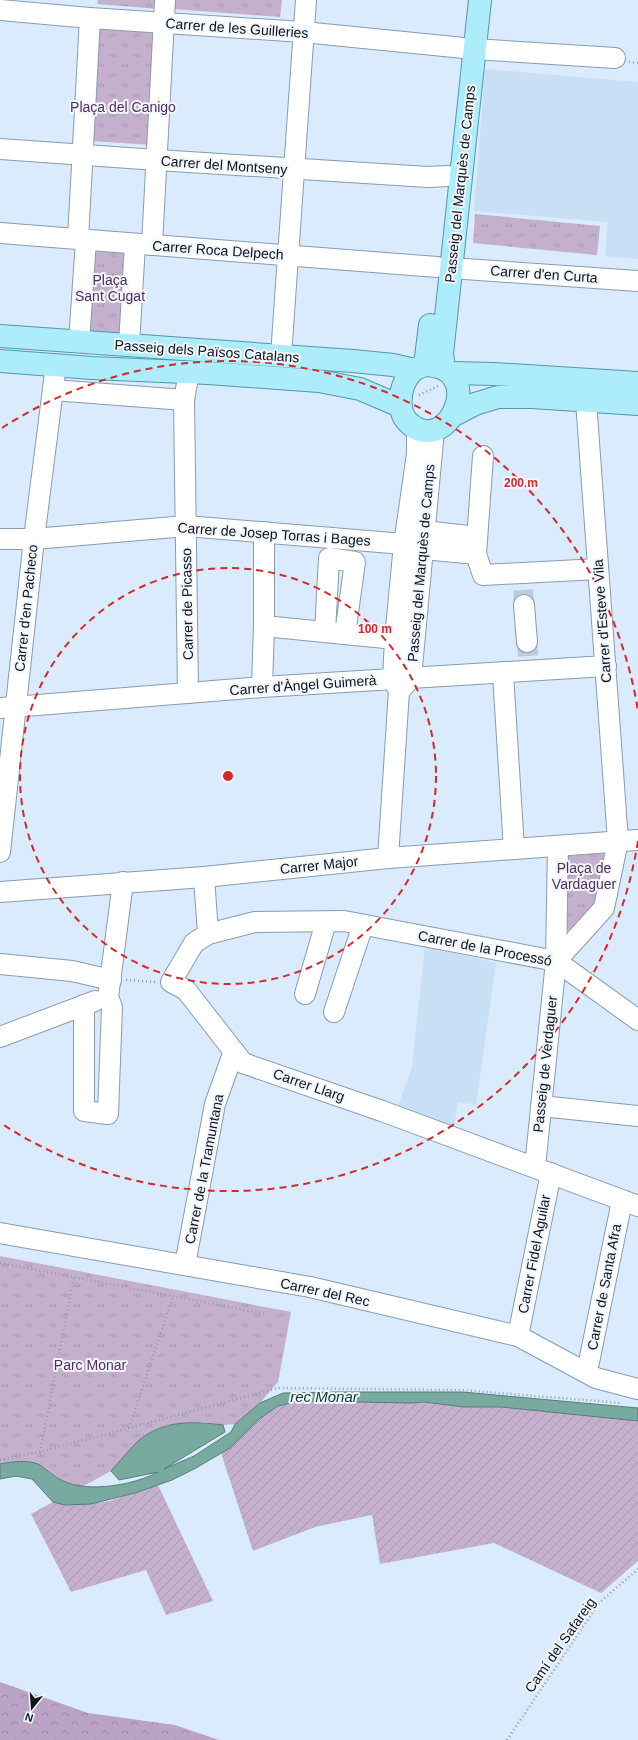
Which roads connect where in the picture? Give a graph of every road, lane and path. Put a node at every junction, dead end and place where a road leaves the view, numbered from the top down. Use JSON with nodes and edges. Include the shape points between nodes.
{"nodes":[{"id":1,"x":165,"y":0,"type":"edge"},
{"id":2,"x":306,"y":0,"type":"edge"},
{"id":3,"x":468,"y":0,"type":"edge"},
{"id":4,"x":480,"y":0,"type":"edge"},
{"id":5,"x":0,"y":10,"type":"edge"},
{"id":6,"x":90,"y":18,"type":"junction"},
{"id":7,"x":162,"y":22,"type":"junction"},
{"id":8,"x":303,"y":32,"type":"junction"},
{"id":9,"x":468,"y":48,"type":"junction"},
{"id":10,"x":615,"y":58,"type":"dead end"},
{"id":11,"x":0,"y":149,"type":"edge"},
{"id":12,"x":83,"y":156,"type":"junction"},
{"id":13,"x":157,"y":160,"type":"junction"},
{"id":14,"x":294,"y":169,"type":"junction"},
{"id":15,"x":448,"y":176,"type":"junction"},
{"id":16,"x":0,"y":234,"type":"edge"},
{"id":17,"x":82,"y":240,"type":"junction"},
{"id":18,"x":143,"y":244,"type":"junction"},
{"id":19,"x":288,"y":255,"type":"junction"},
{"id":20,"x":444,"y":267,"type":"junction"},
{"id":21,"x":638,"y":281,"type":"edge"},
{"id":22,"x":0,"y":336,"type":"edge"},
{"id":23,"x":79,"y":342,"type":"junction"},
{"id":24,"x":129,"y":345,"type":"junction"},
{"id":25,"x":281,"y":356,"type":"junction"},
{"id":26,"x":0,"y":361,"type":"edge"},
{"id":27,"x":56,"y":365,"type":"junction"},
{"id":28,"x":434,"y":369,"type":"junction"},
{"id":29,"x":189,"y":372,"type":"junction"},
{"id":30,"x":638,"y":384,"type":"edge"},
{"id":31,"x":53,"y":390,"type":"junction"},
{"id":32,"x":184,"y":400,"type":"junction"},
{"id":33,"x":586,"y":400,"type":"junction"},
{"id":34,"x":638,"y":404,"type":"edge"},
{"id":35,"x":400,"y":406,"type":"junction"},
{"id":36,"x":452,"y":416,"type":"junction"},
{"id":37,"x":426,"y":430,"type":"junction"},
{"id":38,"x":483,"y":456,"type":"dead end"},
{"id":39,"x":186,"y":526,"type":"junction"},
{"id":40,"x":264,"y":532,"type":"junction"},
{"id":41,"x":0,"y":539,"type":"edge"},
{"id":42,"x":34,"y":539,"type":"junction"},
{"id":43,"x":417,"y":542,"type":"junction"},
{"id":44,"x":477,"y":545,"type":"junction"},
{"id":45,"x":598,"y":569,"type":"junction"},
{"id":46,"x":523,"y":589,"type":"junction"},
{"id":47,"x":264,"y":626,"type":"junction"},
{"id":48,"x":325,"y":632,"type":"junction"},
{"id":49,"x":345,"y":634,"type":"junction"},
{"id":50,"x":395,"y":639,"type":"junction"},
{"id":51,"x":528,"y":657,"type":"junction"},
{"id":52,"x":606,"y":666,"type":"junction"},
{"id":53,"x":503,"y":674,"type":"junction"},
{"id":54,"x":401,"y":683,"type":"junction"},
{"id":55,"x":262,"y":687,"type":"junction"},
{"id":56,"x":188,"y":693,"type":"junction"},
{"id":57,"x":7,"y":708,"type":"edge"},
{"id":58,"x":638,"y":840,"type":"edge"},
{"id":59,"x":618,"y":841,"type":"junction"},
{"id":60,"x":558,"y":846,"type":"junction"},
{"id":61,"x":514,"y":849,"type":"junction"},
{"id":62,"x":0,"y":852,"type":"edge"},
{"id":63,"x":388,"y":858,"type":"junction"},
{"id":64,"x":204,"y":877,"type":"junction"},
{"id":65,"x":123,"y":882,"type":"junction"},
{"id":66,"x":0,"y":892,"type":"edge"},
{"id":67,"x":326,"y":922,"type":"junction"},
{"id":68,"x":362,"y":925,"type":"junction"},
{"id":69,"x":208,"y":934,"type":"junction"},
{"id":70,"x":556,"y":961,"type":"junction"},
{"id":71,"x":0,"y":964,"type":"edge"},
{"id":72,"x":171,"y":982,"type":"junction"},
{"id":73,"x":110,"y":988,"type":"junction"},
{"id":74,"x":305,"y":994,"type":"dead end"},
{"id":75,"x":84,"y":1005,"type":"junction"},
{"id":76,"x":334,"y":1012,"type":"dead end"},
{"id":77,"x":638,"y":1020,"type":"edge"},
{"id":78,"x":0,"y":1038,"type":"edge"},
{"id":79,"x":234,"y":1051,"type":"junction"},
{"id":80,"x":541,"y":1106,"type":"junction"},
{"id":81,"x":638,"y":1116,"type":"edge"},
{"id":82,"x":543,"y":1170,"type":"junction"},
{"id":83,"x":630,"y":1203,"type":"edge"},
{"id":84,"x":0,"y":1233,"type":"edge"},
{"id":85,"x":0,"y":1263,"type":"edge"},
{"id":86,"x":185,"y":1265,"type":"junction"},
{"id":87,"x":74,"y":1277,"type":"junction"},
{"id":88,"x":173,"y":1296,"type":"junction"},
{"id":89,"x":266,"y":1314,"type":"dead end"},
{"id":90,"x":518,"y":1336,"type":"junction"},
{"id":91,"x":585,"y":1372,"type":"junction"},
{"id":92,"x":638,"y":1389,"type":"edge"},
{"id":93,"x":623,"y":1403,"type":"dead end"},
{"id":94,"x":129,"y":1428,"type":"junction"},
{"id":95,"x":40,"y":1452,"type":"junction"},
{"id":96,"x":0,"y":1460,"type":"edge"},
{"id":97,"x":638,"y":1569,"type":"edge"},
{"id":98,"x":507,"y":1740,"type":"edge"}],
"edges":[{"from":1,"to":7,"type":"street"},
{"from":2,"to":8,"type":"street"},
{"from":3,"to":9,"type":"main road","name":"Passeig del Marquès de Camps"},
{"from":4,"to":9,"type":"main road","name":"Passeig del Marquès de Camps"},
{"from":5,"to":6,"type":"street","name":"Carrer de les Guilleries"},
{"from":6,"to":7,"type":"street","name":"Carrer de les Guilleries"},
{"from":6,"to":12,"type":"street"},
{"from":7,"to":8,"type":"street","name":"Carrer de les Guilleries"},
{"from":7,"to":13,"type":"street"},
{"from":8,"to":9,"type":"street","name":"Carrer de les Guilleries"},
{"from":8,"to":14,"type":"street"},
{"from":9,"to":10,"type":"street","name":"Carrer de les Guilleries"},
{"from":9,"to":15,"type":"main road","name":"Passeig del Marquès de Camps"},
{"from":9,"to":20,"type":"main road","name":"Passeig del Marquès de Camps"},
{"from":11,"to":12,"type":"street","name":"Carrer del Montseny"},
{"from":12,"to":13,"type":"street","name":"Carrer del Montseny"},
{"from":12,"to":17,"type":"street"},
{"from":13,"to":14,"type":"street","name":"Carrer del Montseny"},
{"from":13,"to":18,"type":"street"},
{"from":14,"to":15,"type":"street","name":"Carrer del Montseny"},
{"from":14,"to":19,"type":"street"},
{"from":15,"to":20,"type":"main road","name":"Passeig del Marquès de Camps"},
{"from":16,"to":17,"type":"street","name":"Carrer Roca Delpech"},
{"from":17,"to":18,"type":"street","name":"Carrer Roca Delpech"},
{"from":17,"to":23,"type":"street"},
{"from":18,"to":19,"type":"street","name":"Carrer Roca Delpech"},
{"from":18,"to":24,"type":"street"},
{"from":19,"to":20,"type":"street","name":"Carrer Roca Delpech"},
{"from":19,"to":25,"type":"street"},
{"from":20,"to":21,"type":"street","name":"Carrer d'en Curta"},
{"from":20,"to":28,"type":"main road","name":"Passeig del Marquès de Camps"},
{"from":22,"to":23,"type":"main road","name":"Passeig dels Països Catalans"},
{"from":23,"to":24,"type":"main road","name":"Passeig dels Països Catalans"},
{"from":24,"to":25,"type":"main road","name":"Passeig dels Països Catalans"},
{"from":25,"to":28,"type":"main road","name":"Passeig dels Països Catalans"},
{"from":26,"to":27,"type":"main road"},
{"from":27,"to":29,"type":"main road"},
{"from":27,"to":31,"type":"street","name":"Carrer d'en Pacheco"},
{"from":28,"to":30,"type":"main road","name":"Passeig dels Països Catalans"},
{"from":28,"to":35,"type":"main road","via":[[406,380]]},
{"from":28,"to":36,"type":"main road","via":[[456,381],[458,399]]},
{"from":29,"to":32,"type":"street","name":"Carrer de Picasso"},
{"from":29,"to":35,"type":"main road","via":[[339,384],[360,389]]},
{"from":31,"to":32,"type":"street"},
{"from":31,"to":42,"type":"street","name":"Carrer d'en Pacheco"},
{"from":32,"to":39,"type":"street","name":"Carrer de Picasso"},
{"from":33,"to":34,"type":"main road"},
{"from":33,"to":36,"type":"main road","via":[[498,397],[475,404]]},
{"from":33,"to":45,"type":"street","name":"Carrer d'Esteve Vila"},
{"from":35,"to":37,"type":"main road","via":[[403,417],[411,425]]},
{"from":36,"to":37,"type":"main road","via":[[442,426]]},
{"from":37,"to":43,"type":"street","name":"Passeig del Marquès de Camps","via":[[417,454]]},
{"from":38,"to":44,"type":"street"},
{"from":39,"to":40,"type":"street","name":"Carrer de Josep Torras i Bages"},
{"from":39,"to":42,"type":"street","name":"Carrer de Josep Torras i Bages"},
{"from":39,"to":56,"type":"street","name":"Carrer de Picasso"},
{"from":40,"to":43,"type":"street","name":"Carrer de Josep Torras i Bages"},
{"from":40,"to":47,"type":"street"},
{"from":41,"to":42,"type":"street","name":"Carrer de Josep Torras i Bages"},
{"from":42,"to":57,"type":"street","name":"Carrer d'en Pacheco"},
{"from":43,"to":44,"type":"street","name":"Carrer de Josep Torras i Bages"},
{"from":43,"to":50,"type":"street","name":"Passeig del Marquès de Camps"},
{"from":43,"to":54,"type":"street","name":"Passeig del Marquès de Camps"},
{"from":44,"to":46,"type":"street","via":[[483,575]]},
{"from":45,"to":46,"type":"street"},
{"from":45,"to":52,"type":"street","name":"Carrer d'Esteve Vila"},
{"from":46,"to":51,"type":"street"},
{"from":47,"to":48,"type":"street"},
{"from":47,"to":55,"type":"street"},
{"from":48,"to":49,"type":"street"},
{"from":48,"to":49,"type":"street","via":[[329,558],[355,562]]},
{"from":49,"to":50,"type":"street"},
{"from":50,"to":54,"type":"street","name":"Passeig del Marquès de Camps"},
{"from":51,"to":52,"type":"street","name":"Carrer d'Àngel Guimerà"},
{"from":51,"to":53,"type":"street","name":"Carrer d'Àngel Guimerà"},
{"from":52,"to":59,"type":"street","name":"Carrer d'Esteve Vila"},
{"from":53,"to":54,"type":"street","name":"Carrer d'Àngel Guimerà"},
{"from":53,"to":61,"type":"street"},
{"from":54,"to":55,"type":"street","name":"Carrer d'Àngel Guimerà"},
{"from":54,"to":63,"type":"street","name":"Passeig del Marquès de Camps"},
{"from":55,"to":56,"type":"street","name":"Carrer d'Àngel Guimerà"},
{"from":56,"to":57,"type":"street","name":"Carrer d'Àngel Guimerà"},
{"from":57,"to":62,"type":"street","name":"Carrer d'en Pacheco"},
{"from":58,"to":59,"type":"street","name":"Carrer Major"},
{"from":59,"to":60,"type":"street","name":"Carrer Major"},
{"from":59,"to":70,"type":"street","name":"Carrer d'Esteve Vila","via":[[604,908]]},
{"from":60,"to":61,"type":"street","name":"Carrer Major"},
{"from":60,"to":70,"type":"street","name":"Passeig de Verdaguer"},
{"from":61,"to":63,"type":"street","name":"Carrer Major"},
{"from":63,"to":64,"type":"street","name":"Carrer Major"},
{"from":64,"to":65,"type":"street","name":"Carrer Major"},
{"from":64,"to":69,"type":"street"},
{"from":65,"to":66,"type":"street","name":"Carrer Major"},
{"from":65,"to":73,"type":"street"},
{"from":67,"to":68,"type":"street","name":"Carrer de la Processó","via":[[344,921]]},
{"from":67,"to":69,"type":"street","name":"Carrer de la Processó","via":[[255,922]]},
{"from":67,"to":74,"type":"street"},
{"from":68,"to":70,"type":"street","name":"Carrer de la Processó"},
{"from":68,"to":76,"type":"street"},
{"from":69,"to":72,"type":"street","via":[[194,943]]},
{"from":70,"to":77,"type":"street","name":"Carrer de la Processó"},
{"from":70,"to":80,"type":"street","name":"Passeig de Verdaguer"},
{"from":71,"to":73,"type":"street","via":[[72,971]]},
{"from":72,"to":73,"type":"path"},
{"from":72,"to":79,"type":"street","name":"Carrer Llarg","via":[[186,990]]},
{"from":73,"to":75,"type":"street"},
{"from":73,"to":75,"type":"street","via":[[112,1007],[108,1114],[84,1112]]},
{"from":75,"to":78,"type":"street"},
{"from":79,"to":82,"type":"street","name":"Carrer Llarg","via":[[243,1063]]},
{"from":79,"to":86,"type":"street","name":"Carrer de la Tramuntana","via":[[215,1104]]},
{"from":80,"to":81,"type":"street"},
{"from":80,"to":82,"type":"street","name":"Passeig de Verdaguer"},
{"from":82,"to":83,"type":"street","name":"Carrer Llarg"},
{"from":82,"to":90,"type":"street","name":"Carrer Fidel Aguilar"},
{"from":83,"to":91,"type":"street","name":"Carrer de Santa Afra"},
{"from":84,"to":86,"type":"street","name":"Carrer del Rec"},
{"from":85,"to":87,"type":"path"},
{"from":86,"to":90,"type":"street","name":"Carrer del Rec","via":[[310,1287]]},
{"from":87,"to":88,"type":"path"},
{"from":87,"to":95,"type":"path"},
{"from":88,"to":89,"type":"path"},
{"from":88,"to":94,"type":"path"},
{"from":90,"to":91,"type":"street","name":"Carrer del Rec"},
{"from":91,"to":92,"type":"street","name":"Carrer del Rec","via":[[596,1378]]},
{"from":93,"to":94,"type":"path","via":[[461,1390],[278,1388]]},
{"from":94,"to":95,"type":"path"},
{"from":95,"to":96,"type":"path"},
{"from":97,"to":98,"type":"path","name":"Camí del Safareig","via":[[599,1603]]}]}
